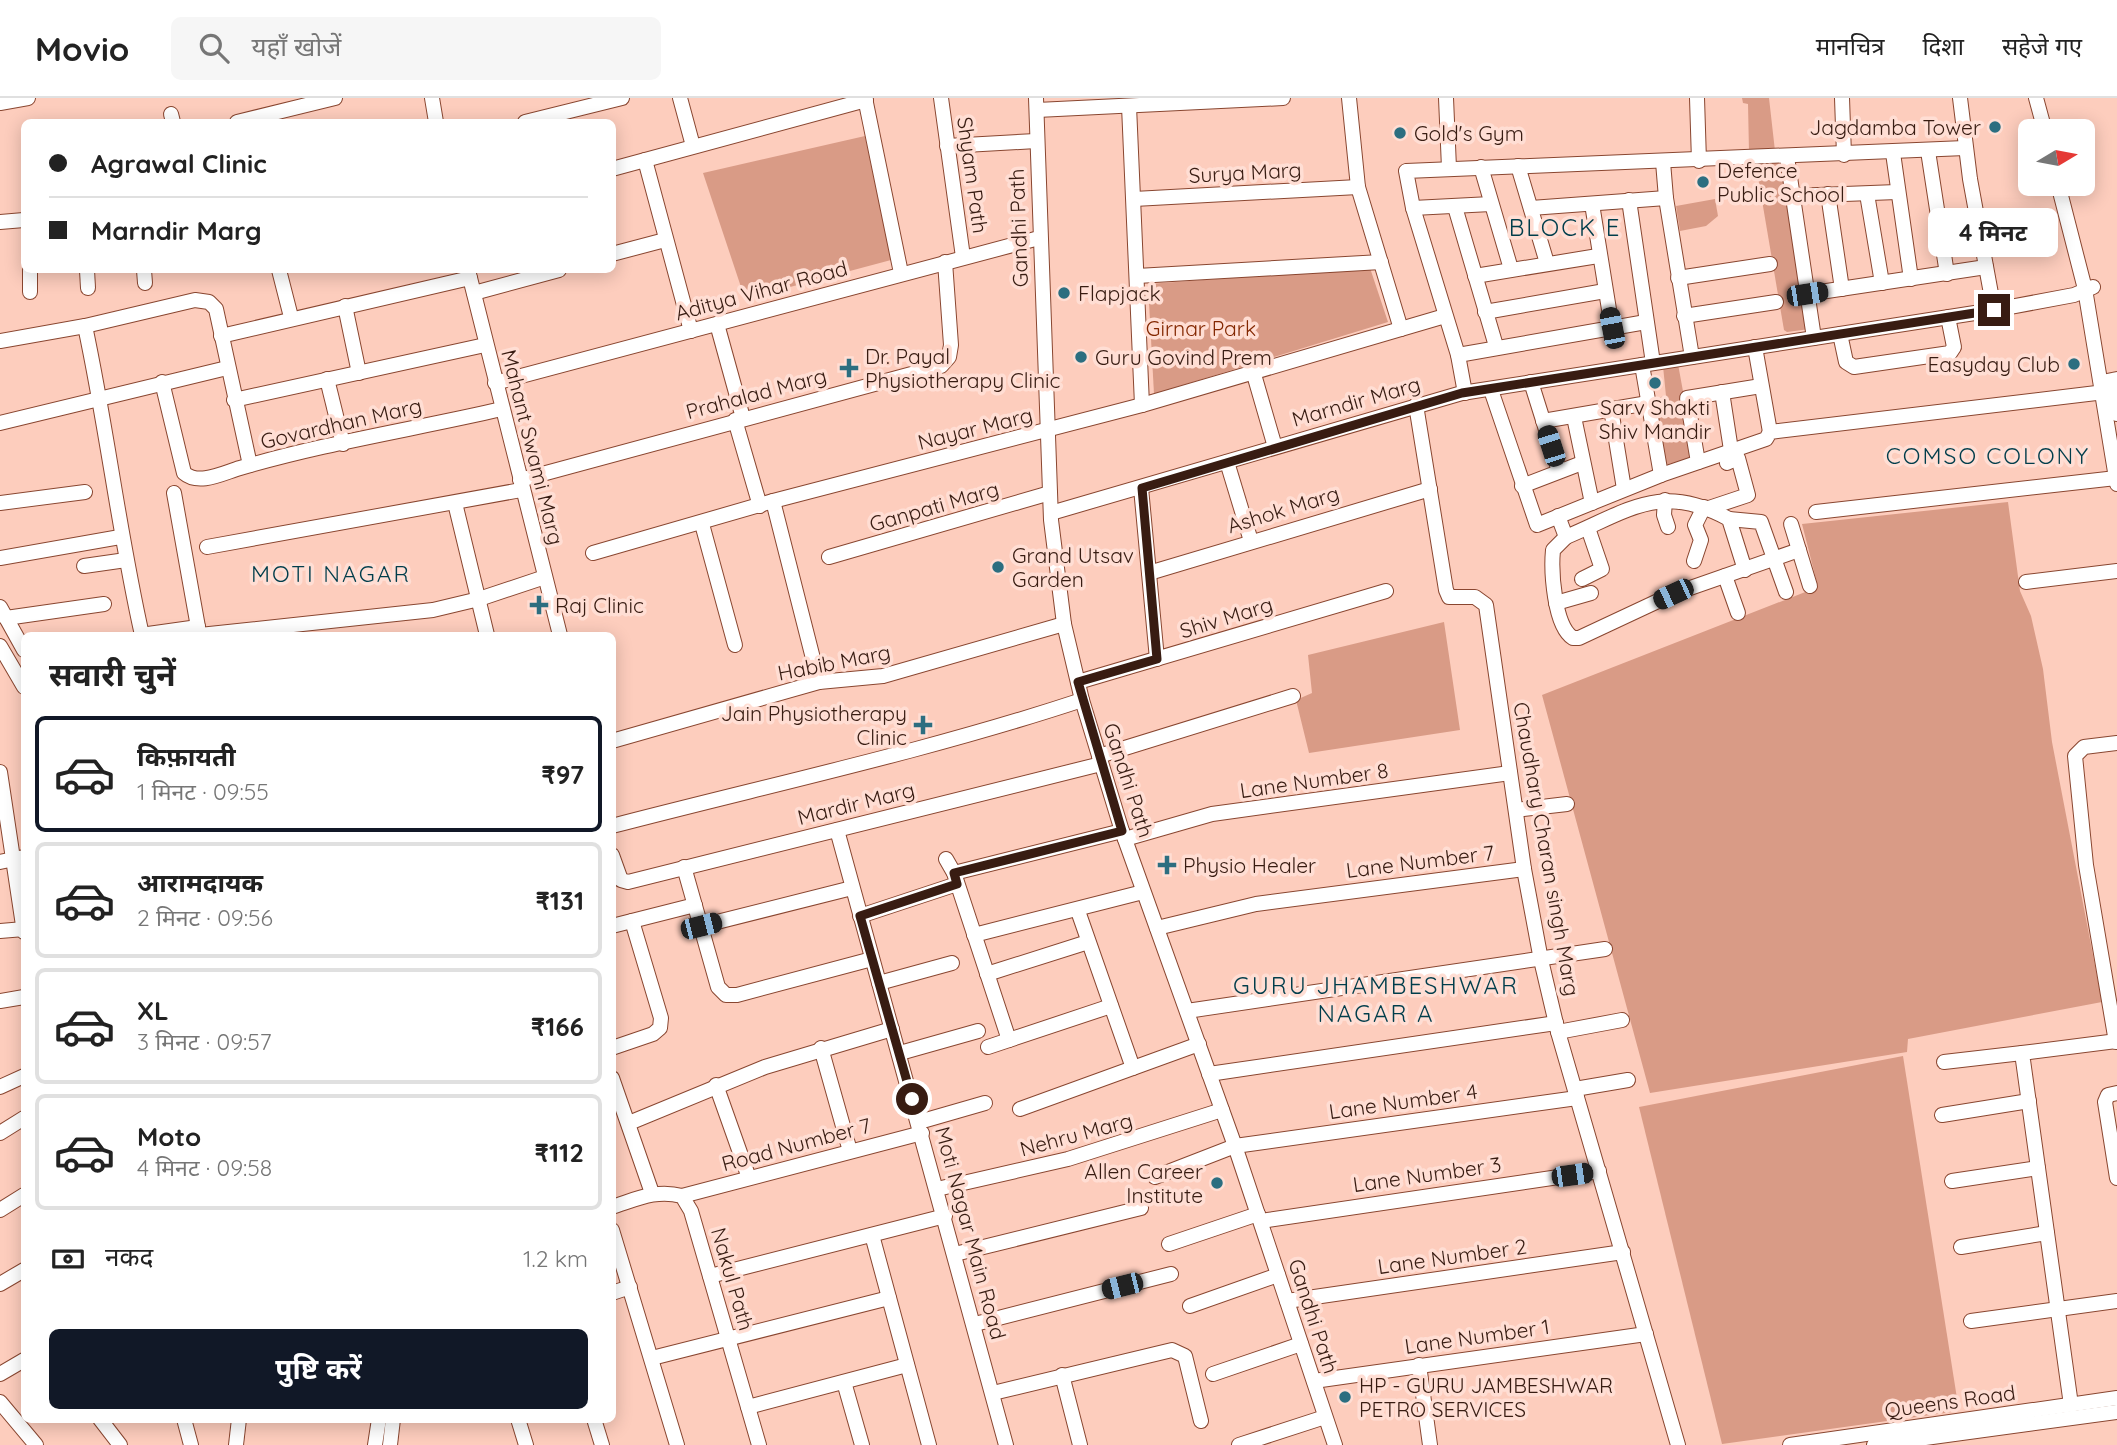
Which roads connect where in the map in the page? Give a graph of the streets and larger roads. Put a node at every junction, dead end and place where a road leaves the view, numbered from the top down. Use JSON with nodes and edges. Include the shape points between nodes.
{"nodes":[{"id":1,"x":28,"y":98,"type":"edge"},
{"id":2,"x":335,"y":98,"type":"edge"},
{"id":3,"x":432,"y":98,"type":"edge"},
{"id":4,"x":619,"y":98,"type":"edge"},
{"id":5,"x":680,"y":98,"type":"edge"},
{"id":6,"x":941,"y":98,"type":"edge"},
{"id":7,"x":1283,"y":98,"type":"edge"},
{"id":8,"x":1349,"y":98,"type":"edge"},
{"id":9,"x":1446,"y":98,"type":"edge"},
{"id":10,"x":1698,"y":98,"type":"edge"},
{"id":11,"x":1842,"y":98,"type":"edge"},
{"id":12,"x":1960,"y":98,"type":"edge"},
{"id":13,"x":2036,"y":98,"type":"edge"},
{"id":14,"x":2045,"y":98,"type":"edge"},
{"id":15,"x":866,"y":99,"type":"edge"},
{"id":16,"x":0,"y":103,"type":"edge"},
{"id":17,"x":1037,"y":104,"type":"edge"},
{"id":18,"x":1129,"y":106,"type":"junction"},
{"id":19,"x":249,"y":119,"type":"edge"},
{"id":20,"x":436,"y":119,"type":"edge"},
{"id":21,"x":537,"y":119,"type":"edge"},
{"id":22,"x":2044,"y":119,"type":"edge"},
{"id":23,"x":2046,"y":119,"type":"edge"},
{"id":24,"x":1036,"y":141,"type":"junction"},
{"id":25,"x":693,"y":146,"type":"junction"},
{"id":26,"x":947,"y":146,"type":"junction"},
{"id":27,"x":1965,"y":148,"type":"junction"},
{"id":28,"x":1928,"y":151,"type":"junction"},
{"id":29,"x":1893,"y":153,"type":"junction"},
{"id":30,"x":1844,"y":155,"type":"junction"},
{"id":31,"x":1787,"y":157,"type":"junction"},
{"id":32,"x":645,"y":160,"type":"junction"},
{"id":33,"x":1663,"y":162,"type":"junction"},
{"id":34,"x":1701,"y":164,"type":"junction"},
{"id":35,"x":1518,"y":166,"type":"junction"},
{"id":36,"x":1481,"y":167,"type":"junction"},
{"id":37,"x":616,"y":168,"type":"edge"},
{"id":38,"x":1449,"y":168,"type":"junction"},
{"id":39,"x":1358,"y":187,"type":"junction"},
{"id":40,"x":1897,"y":192,"type":"junction"},
{"id":41,"x":1828,"y":194,"type":"junction"},
{"id":42,"x":1867,"y":194,"type":"junction"},
{"id":43,"x":1792,"y":196,"type":"junction"},
{"id":44,"x":2062,"y":196,"type":"edge"},
{"id":45,"x":2070,"y":196,"type":"edge"},
{"id":46,"x":1666,"y":198,"type":"junction"},
{"id":47,"x":1134,"y":199,"type":"junction"},
{"id":48,"x":1629,"y":200,"type":"junction"},
{"id":49,"x":1491,"y":204,"type":"junction"},
{"id":50,"x":1592,"y":204,"type":"junction"},
{"id":51,"x":1455,"y":207,"type":"junction"},
{"id":52,"x":1413,"y":208,"type":"junction"},
{"id":53,"x":1531,"y":208,"type":"junction"},
{"id":54,"x":21,"y":220,"type":"edge"},
{"id":55,"x":0,"y":222,"type":"edge"},
{"id":56,"x":1039,"y":238,"type":"junction"},
{"id":57,"x":665,"y":240,"type":"junction"},
{"id":58,"x":616,"y":253,"type":"edge"},
{"id":59,"x":1598,"y":256,"type":"junction"},
{"id":60,"x":963,"y":257,"type":"junction"},
{"id":61,"x":1381,"y":261,"type":"junction"},
{"id":62,"x":945,"y":262,"type":"junction"},
{"id":63,"x":1547,"y":263,"type":"junction"},
{"id":64,"x":1770,"y":264,"type":"dead end"},
{"id":65,"x":1986,"y":267,"type":"junction"},
{"id":66,"x":1511,"y":270,"type":"junction"},
{"id":67,"x":30,"y":273,"type":"edge"},
{"id":68,"x":87,"y":273,"type":"edge"},
{"id":69,"x":280,"y":273,"type":"edge"},
{"id":70,"x":547,"y":273,"type":"edge"},
{"id":71,"x":901,"y":273,"type":"junction"},
{"id":72,"x":469,"y":274,"type":"edge"},
{"id":73,"x":1947,"y":274,"type":"junction"},
{"id":74,"x":1137,"y":276,"type":"junction"},
{"id":75,"x":1475,"y":276,"type":"junction"},
{"id":76,"x":1678,"y":278,"type":"junction"},
{"id":77,"x":1912,"y":279,"type":"junction"},
{"id":78,"x":1882,"y":283,"type":"junction"},
{"id":79,"x":88,"y":288,"type":"dead end"},
{"id":80,"x":2089,"y":288,"type":"junction"},
{"id":81,"x":1842,"y":289,"type":"junction"},
{"id":82,"x":1605,"y":291,"type":"junction"},
{"id":83,"x":30,"y":292,"type":"dead end"},
{"id":84,"x":474,"y":293,"type":"junction"},
{"id":85,"x":1807,"y":294,"type":"junction"},
{"id":86,"x":1776,"y":302,"type":"dead end"},
{"id":87,"x":345,"y":306,"type":"junction"},
{"id":88,"x":1994,"y":310,"type":"junction"},
{"id":89,"x":1485,"y":312,"type":"junction"},
{"id":90,"x":1445,"y":316,"type":"junction"},
{"id":91,"x":1684,"y":316,"type":"junction"},
{"id":92,"x":291,"y":317,"type":"junction"},
{"id":93,"x":1948,"y":317,"type":"junction"},
{"id":94,"x":1646,"y":322,"type":"junction"},
{"id":95,"x":718,"y":324,"type":"junction"},
{"id":96,"x":85,"y":327,"type":"junction"},
{"id":97,"x":1612,"y":328,"type":"junction"},
{"id":98,"x":1401,"y":329,"type":"junction"},
{"id":99,"x":691,"y":331,"type":"junction"},
{"id":100,"x":1840,"y":334,"type":"junction"},
{"id":101,"x":221,"y":336,"type":"junction"},
{"id":102,"x":1814,"y":338,"type":"junction"},
{"id":103,"x":0,"y":341,"type":"edge"},
{"id":104,"x":485,"y":345,"type":"junction"},
{"id":105,"x":1496,"y":346,"type":"junction"},
{"id":106,"x":1755,"y":347,"type":"junction"},
{"id":107,"x":1458,"y":355,"type":"junction"},
{"id":108,"x":1692,"y":357,"type":"junction"},
{"id":109,"x":1647,"y":364,"type":"junction"},
{"id":110,"x":227,"y":368,"type":"junction"},
{"id":111,"x":1253,"y":371,"type":"junction"},
{"id":112,"x":359,"y":373,"type":"junction"},
{"id":113,"x":327,"y":379,"type":"junction"},
{"id":114,"x":162,"y":382,"type":"junction"},
{"id":115,"x":1531,"y":382,"type":"junction"},
{"id":116,"x":495,"y":383,"type":"junction"},
{"id":117,"x":2109,"y":385,"type":"edge"},
{"id":118,"x":1761,"y":386,"type":"junction"},
{"id":119,"x":1491,"y":390,"type":"junction"},
{"id":120,"x":1721,"y":392,"type":"junction"},
{"id":121,"x":1465,"y":393,"type":"junction"},
{"id":122,"x":100,"y":397,"type":"junction"},
{"id":123,"x":234,"y":400,"type":"junction"},
{"id":124,"x":1648,"y":403,"type":"junction"},
{"id":125,"x":1142,"y":405,"type":"junction"},
{"id":126,"x":1416,"y":405,"type":"junction"},
{"id":127,"x":1611,"y":409,"type":"junction"},
{"id":128,"x":502,"y":410,"type":"junction"},
{"id":129,"x":2117,"y":414,"type":"edge"},
{"id":130,"x":1574,"y":417,"type":"junction"},
{"id":131,"x":739,"y":419,"type":"junction"},
{"id":132,"x":1542,"y":421,"type":"junction"},
{"id":133,"x":0,"y":423,"type":"edge"},
{"id":134,"x":1048,"y":431,"type":"junction"},
{"id":135,"x":1770,"y":432,"type":"junction"},
{"id":136,"x":343,"y":444,"type":"junction"},
{"id":137,"x":1275,"y":447,"type":"junction"},
{"id":138,"x":1729,"y":457,"type":"junction"},
{"id":139,"x":1227,"y":462,"type":"junction"},
{"id":140,"x":1698,"y":462,"type":"junction"},
{"id":141,"x":1582,"y":463,"type":"junction"},
{"id":142,"x":250,"y":465,"type":"junction"},
{"id":143,"x":1559,"y":471,"type":"junction"},
{"id":144,"x":1663,"y":475,"type":"junction"},
{"id":145,"x":2116,"y":478,"type":"edge"},
{"id":146,"x":2117,"y":484,"type":"edge"},
{"id":147,"x":521,"y":485,"type":"junction"},
{"id":148,"x":1522,"y":486,"type":"junction"},
{"id":149,"x":1142,"y":488,"type":"junction"},
{"id":150,"x":1430,"y":489,"type":"junction"},
{"id":151,"x":1625,"y":489,"type":"junction"},
{"id":152,"x":85,"y":492,"type":"dead end"},
{"id":153,"x":174,"y":493,"type":"dead end"},
{"id":154,"x":1050,"y":493,"type":"junction"},
{"id":155,"x":1669,"y":500,"type":"junction"},
{"id":156,"x":0,"y":503,"type":"edge"},
{"id":157,"x":455,"y":503,"type":"junction"},
{"id":158,"x":767,"y":503,"type":"junction"},
{"id":159,"x":1592,"y":503,"type":"junction"},
{"id":160,"x":1707,"y":508,"type":"junction"},
{"id":161,"x":1815,"y":512,"type":"dead end"},
{"id":162,"x":1051,"y":513,"type":"junction"},
{"id":163,"x":1558,"y":516,"type":"junction"},
{"id":164,"x":1729,"y":519,"type":"junction"},
{"id":165,"x":702,"y":524,"type":"junction"},
{"id":166,"x":1791,"y":524,"type":"dead end"},
{"id":167,"x":1668,"y":527,"type":"dead end"},
{"id":168,"x":1588,"y":528,"type":"junction"},
{"id":169,"x":120,"y":537,"type":"junction"},
{"id":170,"x":1566,"y":537,"type":"junction"},
{"id":171,"x":1251,"y":541,"type":"junction"},
{"id":172,"x":207,"y":547,"type":"dead end"},
{"id":173,"x":1800,"y":550,"type":"junction"},
{"id":174,"x":593,"y":553,"type":"dead end"},
{"id":175,"x":829,"y":557,"type":"dead end"},
{"id":176,"x":0,"y":558,"type":"edge"},
{"id":177,"x":126,"y":560,"type":"junction"},
{"id":178,"x":1773,"y":560,"type":"junction"},
{"id":179,"x":1694,"y":561,"type":"dead end"},
{"id":180,"x":83,"y":566,"type":"dead end"},
{"id":181,"x":1745,"y":570,"type":"junction"},
{"id":182,"x":2117,"y":571,"type":"edge"},
{"id":183,"x":1149,"y":573,"type":"junction"},
{"id":184,"x":1725,"y":576,"type":"junction"},
{"id":185,"x":545,"y":577,"type":"junction"},
{"id":186,"x":1581,"y":579,"type":"dead end"},
{"id":187,"x":2026,"y":582,"type":"dead end"},
{"id":188,"x":1810,"y":586,"type":"dead end"},
{"id":189,"x":1386,"y":591,"type":"dead end"},
{"id":190,"x":1786,"y":592,"type":"dead end"},
{"id":191,"x":1591,"y":593,"type":"dead end"},
{"id":192,"x":479,"y":599,"type":"junction"},
{"id":193,"x":1556,"y":603,"type":"junction"},
{"id":194,"x":104,"y":604,"type":"dead end"},
{"id":195,"x":3,"y":613,"type":"edge"},
{"id":196,"x":1738,"y":613,"type":"dead end"},
{"id":197,"x":1064,"y":624,"type":"junction"},
{"id":198,"x":196,"y":631,"type":"edge"},
{"id":199,"x":141,"y":632,"type":"edge"},
{"id":200,"x":486,"y":632,"type":"edge"},
{"id":201,"x":558,"y":632,"type":"edge"},
{"id":202,"x":21,"y":645,"type":"edge"},
{"id":203,"x":735,"y":645,"type":"dead end"},
{"id":204,"x":0,"y":646,"type":"edge"},
{"id":205,"x":1157,"y":659,"type":"junction"},
{"id":206,"x":18,"y":661,"type":"edge"},
{"id":207,"x":819,"y":682,"type":"junction"},
{"id":208,"x":1078,"y":682,"type":"junction"},
{"id":209,"x":1293,"y":696,"type":"dead end"},
{"id":210,"x":1082,"y":700,"type":"junction"},
{"id":211,"x":616,"y":740,"type":"edge"},
{"id":212,"x":2117,"y":743,"type":"edge"},
{"id":213,"x":1100,"y":760,"type":"junction"},
{"id":214,"x":0,"y":772,"type":"edge"},
{"id":215,"x":1510,"y":773,"type":"junction"},
{"id":216,"x":1567,"y":804,"type":"dead end"},
{"id":217,"x":1516,"y":810,"type":"junction"},
{"id":218,"x":3,"y":818,"type":"edge"},
{"id":219,"x":616,"y":825,"type":"edge"},
{"id":220,"x":837,"y":830,"type":"junction"},
{"id":221,"x":1124,"y":835,"type":"junction"},
{"id":222,"x":946,"y":859,"type":"dead end"},
{"id":223,"x":12,"y":860,"type":"edge"},
{"id":224,"x":616,"y":866,"type":"edge"},
{"id":225,"x":684,"y":867,"type":"junction"},
{"id":226,"x":1524,"y":869,"type":"junction"},
{"id":227,"x":956,"y":879,"type":"junction"},
{"id":228,"x":852,"y":888,"type":"junction"},
{"id":229,"x":1143,"y":892,"type":"junction"},
{"id":230,"x":695,"y":905,"type":"junction"},
{"id":231,"x":21,"y":908,"type":"edge"},
{"id":232,"x":1078,"y":911,"type":"junction"},
{"id":233,"x":860,"y":916,"type":"junction"},
{"id":234,"x":632,"y":921,"type":"junction"},
{"id":235,"x":616,"y":925,"type":"edge"},
{"id":236,"x":701,"y":926,"type":"junction"},
{"id":237,"x":1157,"y":928,"type":"junction"},
{"id":238,"x":21,"y":931,"type":"edge"},
{"id":239,"x":0,"y":932,"type":"edge"},
{"id":240,"x":974,"y":935,"type":"junction"},
{"id":241,"x":1088,"y":942,"type":"junction"},
{"id":242,"x":1605,"y":949,"type":"dead end"},
{"id":243,"x":872,"y":959,"type":"junction"},
{"id":244,"x":1541,"y":960,"type":"junction"},
{"id":245,"x":952,"y":963,"type":"dead end"},
{"id":246,"x":987,"y":974,"type":"junction"},
{"id":247,"x":879,"y":983,"type":"junction"},
{"id":248,"x":21,"y":998,"type":"edge"},
{"id":249,"x":0,"y":1001,"type":"edge"},
{"id":250,"x":1111,"y":1006,"type":"junction"},
{"id":251,"x":1187,"y":1012,"type":"junction"},
{"id":252,"x":1622,"y":1020,"type":"dead end"},
{"id":253,"x":1557,"y":1028,"type":"junction"},
{"id":254,"x":892,"y":1029,"type":"junction"},
{"id":255,"x":978,"y":1031,"type":"dead end"},
{"id":256,"x":1009,"y":1040,"type":"junction"},
{"id":257,"x":2116,"y":1042,"type":"edge"},
{"id":258,"x":1199,"y":1044,"type":"junction"},
{"id":259,"x":616,"y":1047,"type":"edge"},
{"id":260,"x":988,"y":1047,"type":"dead end"},
{"id":261,"x":821,"y":1048,"type":"junction"},
{"id":262,"x":900,"y":1053,"type":"junction"},
{"id":263,"x":2022,"y":1054,"type":"junction"},
{"id":264,"x":1944,"y":1062,"type":"dead end"},
{"id":265,"x":1133,"y":1068,"type":"junction"},
{"id":266,"x":1209,"y":1074,"type":"junction"},
{"id":267,"x":21,"y":1077,"type":"edge"},
{"id":268,"x":1628,"y":1080,"type":"dead end"},
{"id":269,"x":716,"y":1086,"type":"junction"},
{"id":270,"x":0,"y":1087,"type":"edge"},
{"id":271,"x":616,"y":1089,"type":"edge"},
{"id":272,"x":1576,"y":1093,"type":"junction"},
{"id":273,"x":2117,"y":1093,"type":"edge"},
{"id":274,"x":2029,"y":1101,"type":"junction"},
{"id":275,"x":985,"y":1104,"type":"dead end"},
{"id":276,"x":1020,"y":1110,"type":"dead end"},
{"id":277,"x":1222,"y":1110,"type":"junction"},
{"id":278,"x":1942,"y":1115,"type":"dead end"},
{"id":279,"x":21,"y":1120,"type":"edge"},
{"id":280,"x":629,"y":1123,"type":"junction"},
{"id":281,"x":920,"y":1127,"type":"junction"},
{"id":282,"x":0,"y":1133,"type":"edge"},
{"id":283,"x":1235,"y":1146,"type":"junction"},
{"id":284,"x":850,"y":1151,"type":"junction"},
{"id":285,"x":2038,"y":1168,"type":"junction"},
{"id":286,"x":1599,"y":1171,"type":"junction"},
{"id":287,"x":1155,"y":1177,"type":"dead end"},
{"id":288,"x":749,"y":1178,"type":"junction"},
{"id":289,"x":2117,"y":1178,"type":"edge"},
{"id":290,"x":1952,"y":1181,"type":"dead end"},
{"id":291,"x":937,"y":1189,"type":"junction"},
{"id":292,"x":652,"y":1194,"type":"junction"},
{"id":293,"x":682,"y":1196,"type":"junction"},
{"id":294,"x":21,"y":1197,"type":"edge"},
{"id":295,"x":616,"y":1207,"type":"edge"},
{"id":296,"x":1141,"y":1208,"type":"dead end"},
{"id":297,"x":0,"y":1210,"type":"edge"},
{"id":298,"x":945,"y":1216,"type":"junction"},
{"id":299,"x":1260,"y":1218,"type":"junction"},
{"id":300,"x":2047,"y":1233,"type":"junction"},
{"id":301,"x":872,"y":1235,"type":"junction"},
{"id":302,"x":616,"y":1243,"type":"edge"},
{"id":303,"x":1169,"y":1244,"type":"dead end"},
{"id":304,"x":1961,"y":1247,"type":"dead end"},
{"id":305,"x":1623,"y":1252,"type":"junction"},
{"id":306,"x":956,"y":1254,"type":"junction"},
{"id":307,"x":21,"y":1272,"type":"edge"},
{"id":308,"x":1171,"y":1274,"type":"dead end"},
{"id":309,"x":1278,"y":1275,"type":"junction"},
{"id":310,"x":710,"y":1276,"type":"junction"},
{"id":311,"x":0,"y":1284,"type":"edge"},
{"id":312,"x":630,"y":1287,"type":"junction"},
{"id":313,"x":616,"y":1292,"type":"edge"},
{"id":314,"x":889,"y":1298,"type":"junction"},
{"id":315,"x":1287,"y":1301,"type":"junction"},
{"id":316,"x":2117,"y":1301,"type":"edge"},
{"id":317,"x":1190,"y":1306,"type":"dead end"},
{"id":318,"x":2058,"y":1310,"type":"junction"},
{"id":319,"x":1971,"y":1321,"type":"dead end"},
{"id":320,"x":975,"y":1324,"type":"junction"},
{"id":321,"x":1646,"y":1334,"type":"junction"},
{"id":322,"x":728,"y":1340,"type":"junction"},
{"id":323,"x":1301,"y":1344,"type":"junction"},
{"id":324,"x":652,"y":1358,"type":"junction"},
{"id":325,"x":21,"y":1362,"type":"edge"},
{"id":326,"x":907,"y":1365,"type":"junction"},
{"id":327,"x":1419,"y":1365,"type":"junction"},
{"id":328,"x":0,"y":1374,"type":"edge"},
{"id":329,"x":1213,"y":1374,"type":"dead end"},
{"id":330,"x":1062,"y":1375,"type":"junction"},
{"id":331,"x":1314,"y":1381,"type":"junction"},
{"id":332,"x":844,"y":1382,"type":"junction"},
{"id":333,"x":993,"y":1394,"type":"junction"},
{"id":334,"x":2117,"y":1398,"type":"edge"},
{"id":335,"x":0,"y":1402,"type":"edge"},
{"id":336,"x":2071,"y":1405,"type":"junction"},
{"id":337,"x":748,"y":1407,"type":"junction"},
{"id":338,"x":2117,"y":1412,"type":"edge"},
{"id":339,"x":1325,"y":1417,"type":"junction"},
{"id":340,"x":1201,"y":1421,"type":"dead end"},
{"id":341,"x":103,"y":1423,"type":"edge"},
{"id":342,"x":185,"y":1423,"type":"edge"},
{"id":343,"x":239,"y":1423,"type":"edge"},
{"id":344,"x":378,"y":1423,"type":"edge"},
{"id":345,"x":393,"y":1423,"type":"edge"},
{"id":346,"x":519,"y":1423,"type":"edge"},
{"id":347,"x":595,"y":1423,"type":"edge"},
{"id":348,"x":34,"y":1444,"type":"edge"},
{"id":349,"x":120,"y":1445,"type":"edge"},
{"id":350,"x":191,"y":1445,"type":"edge"},
{"id":351,"x":236,"y":1445,"type":"edge"},
{"id":352,"x":375,"y":1445,"type":"edge"},
{"id":353,"x":390,"y":1445,"type":"edge"},
{"id":354,"x":526,"y":1445,"type":"edge"},
{"id":355,"x":602,"y":1445,"type":"edge"},
{"id":356,"x":677,"y":1445,"type":"edge"},
{"id":357,"x":759,"y":1445,"type":"edge"},
{"id":358,"x":862,"y":1445,"type":"edge"},
{"id":359,"x":929,"y":1445,"type":"edge"},
{"id":360,"x":1006,"y":1445,"type":"edge"},
{"id":361,"x":1080,"y":1445,"type":"edge"},
{"id":362,"x":1239,"y":1445,"type":"edge"},
{"id":363,"x":1335,"y":1445,"type":"edge"},
{"id":364,"x":1430,"y":1445,"type":"edge"},
{"id":365,"x":1678,"y":1445,"type":"edge"},
{"id":366,"x":1790,"y":1445,"type":"edge"},
{"id":367,"x":1874,"y":1445,"type":"edge"}],
"edges":[{"from":1,"to":16,"type":"street"},
{"from":2,"to":19,"type":"street"},
{"from":3,"to":20,"type":"street"},
{"from":4,"to":21,"type":"street"},
{"from":5,"to":25,"type":"street"},
{"from":6,"to":26,"type":"street","name":"Shyam Path"},
{"from":7,"to":18,"type":"street"},
{"from":8,"to":39,"type":"street"},
{"from":9,"to":38,"type":"street"},
{"from":10,"to":34,"type":"street"},
{"from":11,"to":30,"type":"street"},
{"from":12,"to":27,"type":"street"},
{"from":13,"to":22,"type":"street"},
{"from":14,"to":23,"type":"street"},
{"from":15,"to":25,"type":"street"},
{"from":15,"to":71,"type":"street"},
{"from":17,"to":18,"type":"street","via":[[1062,109]]},
{"from":17,"to":24,"type":"street","name":"Gandhi Path"},
{"from":18,"to":47,"type":"street"},
{"from":24,"to":26,"type":"street"},
{"from":24,"to":56,"type":"street","name":"Gandhi Path"},
{"from":25,"to":32,"type":"street"},
{"from":26,"to":60,"type":"street","name":"Shyam Path"},
{"from":27,"to":28,"type":"street"},
{"from":27,"to":65,"type":"street"},
{"from":28,"to":29,"type":"street"},
{"from":28,"to":73,"type":"street"},
{"from":29,"to":30,"type":"street"},
{"from":29,"to":40,"type":"street"},
{"from":30,"to":31,"type":"street"},
{"from":31,"to":34,"type":"street"},
{"from":31,"to":43,"type":"street"},
{"from":32,"to":37,"type":"street"},
{"from":32,"to":57,"type":"street"},
{"from":33,"to":34,"type":"street"},
{"from":33,"to":35,"type":"street"},
{"from":33,"to":46,"type":"street"},
{"from":35,"to":36,"type":"street"},
{"from":35,"to":53,"type":"street"},
{"from":36,"to":38,"type":"street"},
{"from":36,"to":49,"type":"street"},
{"from":38,"to":52,"type":"street","via":[[1405,171]]},
{"from":39,"to":47,"type":"street","name":"Surya Marg"},
{"from":39,"to":61,"type":"street"},
{"from":40,"to":42,"type":"street"},
{"from":40,"to":77,"type":"street"},
{"from":41,"to":42,"type":"street"},
{"from":41,"to":43,"type":"street"},
{"from":41,"to":81,"type":"street"},
{"from":42,"to":78,"type":"street"},
{"from":43,"to":85,"type":"street"},
{"from":44,"to":80,"type":"street"},
{"from":45,"to":80,"type":"street"},
{"from":46,"to":48,"type":"street"},
{"from":46,"to":76,"type":"street"},
{"from":47,"to":74,"type":"street"},
{"from":48,"to":50,"type":"street"},
{"from":48,"to":94,"type":"street"},
{"from":49,"to":51,"type":"street"},
{"from":49,"to":66,"type":"street"},
{"from":50,"to":53,"type":"street"},
{"from":50,"to":59,"type":"street"},
{"from":51,"to":52,"type":"street"},
{"from":51,"to":75,"type":"street"},
{"from":52,"to":90,"type":"street"},
{"from":53,"to":63,"type":"street"},
{"from":54,"to":55,"type":"street"},
{"from":56,"to":60,"type":"street","name":"Aditya Vihar Road"},
{"from":56,"to":134,"type":"street","name":"Gandhi Path"},
{"from":57,"to":58,"type":"street"},
{"from":57,"to":99,"type":"street"},
{"from":59,"to":63,"type":"street"},
{"from":59,"to":82,"type":"street"},
{"from":60,"to":62,"type":"street","name":"Aditya Vihar Road"},
{"from":61,"to":74,"type":"street"},
{"from":61,"to":98,"type":"street"},
{"from":62,"to":71,"type":"street","name":"Aditya Vihar Road"},
{"from":62,"to":131,"type":"street","name":"Prahalad Marg","via":[[951,345],[941,366]]},
{"from":63,"to":66,"type":"street"},
{"from":64,"to":76,"type":"street"},
{"from":65,"to":73,"type":"street"},
{"from":65,"to":88,"type":"street"},
{"from":66,"to":75,"type":"street"},
{"from":67,"to":83,"type":"street"},
{"from":68,"to":79,"type":"street"},
{"from":69,"to":92,"type":"street"},
{"from":70,"to":84,"type":"street"},
{"from":71,"to":95,"type":"street","name":"Aditya Vihar Road"},
{"from":72,"to":84,"type":"street","name":"Mahant Swami Marg"},
{"from":72,"to":87,"type":"street"},
{"from":73,"to":77,"type":"street"},
{"from":74,"to":125,"type":"street"},
{"from":75,"to":89,"type":"street"},
{"from":76,"to":91,"type":"street"},
{"from":77,"to":78,"type":"street"},
{"from":78,"to":81,"type":"street"},
{"from":80,"to":88,"type":"street","name":"Marndir Marg"},
{"from":80,"to":117,"type":"street"},
{"from":81,"to":85,"type":"street"},
{"from":82,"to":89,"type":"street"},
{"from":82,"to":97,"type":"street"},
{"from":84,"to":104,"type":"street","name":"Mahant Swami Marg"},
{"from":85,"to":102,"type":"street"},
{"from":86,"to":91,"type":"street"},
{"from":87,"to":92,"type":"street"},
{"from":87,"to":112,"type":"street"},
{"from":88,"to":93,"type":"street","name":"Marndir Marg"},
{"from":89,"to":105,"type":"street"},
{"from":90,"to":98,"type":"street","name":"Nayar Marg"},
{"from":90,"to":107,"type":"street"},
{"from":91,"to":108,"type":"street"},
{"from":92,"to":101,"type":"street"},
{"from":93,"to":100,"type":"street","name":"Marndir Marg"},
{"from":93,"to":100,"type":"street","via":[[1954,347],[1950,353],[1854,366],[1846,362]]},
{"from":94,"to":97,"type":"street"},
{"from":94,"to":109,"type":"street"},
{"from":95,"to":99,"type":"street","name":"Aditya Vihar Road"},
{"from":95,"to":131,"type":"street"},
{"from":96,"to":101,"type":"street","via":[[195,300],[216,309]]},
{"from":96,"to":103,"type":"street"},
{"from":96,"to":122,"type":"street"},
{"from":97,"to":105,"type":"street"},
{"from":98,"to":111,"type":"street","name":"Nayar Marg"},
{"from":99,"to":116,"type":"street","name":"Aditya Vihar Road"},
{"from":100,"to":102,"type":"street","name":"Marndir Marg"},
{"from":101,"to":110,"type":"street"},
{"from":102,"to":106,"type":"street","name":"Marndir Marg"},
{"from":104,"to":112,"type":"street"},
{"from":104,"to":116,"type":"street","name":"Mahant Swami Marg"},
{"from":105,"to":107,"type":"street"},
{"from":106,"to":108,"type":"street","name":"Marndir Marg"},
{"from":106,"to":118,"type":"street"},
{"from":107,"to":121,"type":"street"},
{"from":108,"to":109,"type":"street","name":"Marndir Marg"},
{"from":109,"to":115,"type":"street","name":"Marndir Marg"},
{"from":109,"to":124,"type":"street"},
{"from":110,"to":114,"type":"street"},
{"from":110,"to":123,"type":"street"},
{"from":111,"to":125,"type":"street","name":"Nayar Marg"},
{"from":111,"to":137,"type":"street"},
{"from":112,"to":113,"type":"street"},
{"from":113,"to":123,"type":"street"},
{"from":113,"to":136,"type":"street"},
{"from":114,"to":122,"type":"street"},
{"from":114,"to":142,"type":"street","name":"Govardhan Marg","via":[[184,473],[190,479]]},
{"from":115,"to":119,"type":"street","name":"Marndir Marg"},
{"from":115,"to":132,"type":"street"},
{"from":116,"to":128,"type":"street","name":"Mahant Swami Marg"},
{"from":117,"to":129,"type":"street"},
{"from":117,"to":135,"type":"street"},
{"from":117,"to":145,"type":"street"},
{"from":118,"to":120,"type":"street"},
{"from":118,"to":135,"type":"street"},
{"from":119,"to":121,"type":"street","name":"Marndir Marg"},
{"from":119,"to":148,"type":"street"},
{"from":120,"to":138,"type":"street"},
{"from":120,"to":140,"type":"street","via":[[1687,398]]},
{"from":121,"to":126,"type":"street","name":"Marndir Marg"},
{"from":122,"to":133,"type":"street"},
{"from":122,"to":169,"type":"street"},
{"from":123,"to":142,"type":"street"},
{"from":124,"to":127,"type":"street"},
{"from":124,"to":144,"type":"street"},
{"from":125,"to":134,"type":"street","name":"Nayar Marg"},
{"from":126,"to":137,"type":"street","name":"Marndir Marg"},
{"from":126,"to":150,"type":"street","name":"Chaudhary Charan singh Marg"},
{"from":127,"to":130,"type":"street"},
{"from":127,"to":151,"type":"street"},
{"from":128,"to":136,"type":"street","name":"Govardhan Marg"},
{"from":128,"to":147,"type":"street","name":"Mahant Swami Marg"},
{"from":130,"to":132,"type":"street"},
{"from":130,"to":141,"type":"street"},
{"from":131,"to":147,"type":"street","name":"Prahalad Marg"},
{"from":131,"to":158,"type":"street"},
{"from":132,"to":143,"type":"street"},
{"from":134,"to":154,"type":"street","name":"Gandhi Path"},
{"from":134,"to":158,"type":"street","name":"Nayar Marg"},
{"from":135,"to":138,"type":"street","via":[[1766,439]]},
{"from":136,"to":142,"type":"street","name":"Govardhan Marg"},
{"from":137,"to":139,"type":"street","name":"Marndir Marg"},
{"from":138,"to":140,"type":"street"},
{"from":138,"to":160,"type":"street","via":[[1738,458],[1748,495]]},
{"from":139,"to":149,"type":"street","name":"Marndir Marg"},
{"from":139,"to":171,"type":"street"},
{"from":140,"to":144,"type":"street"},
{"from":141,"to":143,"type":"street"},
{"from":141,"to":159,"type":"street"},
{"from":143,"to":148,"type":"street"},
{"from":144,"to":151,"type":"street"},
{"from":144,"to":155,"type":"street"},
{"from":145,"to":146,"type":"street"},
{"from":145,"to":161,"type":"street"},
{"from":147,"to":157,"type":"street","name":"Prahalad Marg"},
{"from":147,"to":185,"type":"street","name":"Mahant Swami Marg"},
{"from":148,"to":163,"type":"street","via":[[1537,525]]},
{"from":149,"to":162,"type":"street","name":"Marndir Marg"},
{"from":149,"to":183,"type":"street"},
{"from":150,"to":171,"type":"street","name":"Ashok Marg"},
{"from":150,"to":215,"type":"street","name":"Chaudhary Charan singh Marg","via":[[1449,597],[1475,597],[1486,605]]},
{"from":151,"to":159,"type":"street"},
{"from":152,"to":156,"type":"street"},
{"from":153,"to":198,"type":"street"},
{"from":154,"to":162,"type":"street","name":"Gandhi Path"},
{"from":154,"to":175,"type":"street","name":"Ganpati Marg"},
{"from":155,"to":160,"type":"street"},
{"from":155,"to":167,"type":"street","via":[[1664,514]]},
{"from":155,"to":168,"type":"street","via":[[1633,507]]},
{"from":157,"to":172,"type":"street","name":"Prahalad Marg"},
{"from":157,"to":192,"type":"street"},
{"from":158,"to":165,"type":"street","name":"Nayar Marg"},
{"from":158,"to":207,"type":"street"},
{"from":159,"to":163,"type":"street"},
{"from":160,"to":164,"type":"street"},
{"from":160,"to":179,"type":"street","via":[[1695,525],[1701,540]]},
{"from":162,"to":197,"type":"street","name":"Gandhi Path"},
{"from":163,"to":170,"type":"street"},
{"from":164,"to":178,"type":"street","via":[[1761,522]]},
{"from":164,"to":181,"type":"street"},
{"from":165,"to":174,"type":"street","name":"Nayar Marg"},
{"from":165,"to":203,"type":"street"},
{"from":166,"to":173,"type":"street"},
{"from":168,"to":170,"type":"street"},
{"from":168,"to":186,"type":"street","via":[[1602,569]]},
{"from":169,"to":176,"type":"street"},
{"from":169,"to":177,"type":"street"},
{"from":170,"to":193,"type":"street","via":[[1553,550]]},
{"from":171,"to":183,"type":"street","name":"Ashok Marg"},
{"from":173,"to":178,"type":"street"},
{"from":173,"to":188,"type":"street"},
{"from":177,"to":180,"type":"street"},
{"from":177,"to":199,"type":"street"},
{"from":178,"to":181,"type":"street"},
{"from":178,"to":190,"type":"street"},
{"from":181,"to":184,"type":"street"},
{"from":182,"to":187,"type":"street"},
{"from":183,"to":205,"type":"street"},
{"from":184,"to":193,"type":"street","via":[[1673,594],[1579,638],[1568,635]]},
{"from":184,"to":196,"type":"street"},
{"from":185,"to":192,"type":"street"},
{"from":185,"to":201,"type":"street","name":"Mahant Swami Marg"},
{"from":189,"to":205,"type":"street","name":"Shiv Marg"},
{"from":191,"to":193,"type":"street"},
{"from":192,"to":198,"type":"street","via":[[433,610]]},
{"from":192,"to":200,"type":"street"},
{"from":194,"to":195,"type":"street"},
{"from":195,"to":202,"type":"street"},
{"from":197,"to":207,"type":"street","name":"Habib Marg","via":[[883,677]]},
{"from":197,"to":208,"type":"street","name":"Gandhi Path"},
{"from":204,"to":206,"type":"street"},
{"from":205,"to":208,"type":"street","name":"Shiv Marg"},
{"from":207,"to":211,"type":"street","name":"Habib Marg"},
{"from":208,"to":210,"type":"street","name":"Gandhi Path"},
{"from":209,"to":213,"type":"street","name":"Mardir Marg"},
{"from":210,"to":213,"type":"street","name":"Gandhi Path"},
{"from":210,"to":219,"type":"street","via":[[933,747]]},
{"from":212,"to":257,"type":"street","via":[[2084,747],[2075,756],[2086,865]]},
{"from":213,"to":220,"type":"street","name":"Mardir Marg"},
{"from":213,"to":221,"type":"street","name":"Gandhi Path"},
{"from":214,"to":218,"type":"street"},
{"from":215,"to":217,"type":"street","name":"Chaudhary Charan singh Marg"},
{"from":215,"to":221,"type":"street","name":"Lane Number 8","via":[[1212,814]]},
{"from":216,"to":217,"type":"street"},
{"from":217,"to":226,"type":"street","name":"Chaudhary Charan singh Marg"},
{"from":218,"to":223,"type":"street"},
{"from":220,"to":225,"type":"street","name":"Mardir Marg"},
{"from":220,"to":228,"type":"street","name":"Moti Nagar Main Road"},
{"from":221,"to":227,"type":"street","name":"Lane Number 8"},
{"from":221,"to":229,"type":"street","name":"Gandhi Path"},
{"from":222,"to":227,"type":"street"},
{"from":223,"to":231,"type":"street"},
{"from":224,"to":225,"type":"street","name":"Mardir Marg","via":[[621,880],[628,881]]},
{"from":225,"to":230,"type":"street"},
{"from":226,"to":237,"type":"street","name":"Lane Number 7","via":[[1256,904]]},
{"from":226,"to":244,"type":"street","name":"Chaudhary Charan singh Marg"},
{"from":227,"to":233,"type":"street","name":"Lane Number 8"},
{"from":227,"to":240,"type":"street"},
{"from":228,"to":233,"type":"street","name":"Moti Nagar Main Road"},
{"from":228,"to":236,"type":"street"},
{"from":229,"to":232,"type":"street"},
{"from":229,"to":237,"type":"street","name":"Gandhi Path"},
{"from":230,"to":234,"type":"street"},
{"from":230,"to":236,"type":"street"},
{"from":232,"to":240,"type":"street"},
{"from":232,"to":241,"type":"street"},
{"from":233,"to":243,"type":"street","name":"Moti Nagar Main Road"},
{"from":234,"to":235,"type":"street"},
{"from":234,"to":259,"type":"street","via":[[660,1028]]},
{"from":236,"to":243,"type":"street","via":[[718,988],[726,995]]},
{"from":237,"to":251,"type":"street","name":"Gandhi Path"},
{"from":238,"to":239,"type":"street"},
{"from":240,"to":246,"type":"street"},
{"from":241,"to":246,"type":"street"},
{"from":241,"to":250,"type":"street"},
{"from":242,"to":244,"type":"street"},
{"from":243,"to":247,"type":"street","name":"Moti Nagar Main Road"},
{"from":244,"to":251,"type":"street"},
{"from":244,"to":253,"type":"street","name":"Chaudhary Charan singh Marg"},
{"from":245,"to":247,"type":"street"},
{"from":246,"to":256,"type":"street"},
{"from":247,"to":254,"type":"street","name":"Moti Nagar Main Road"},
{"from":248,"to":249,"type":"street"},
{"from":250,"to":256,"type":"street"},
{"from":250,"to":265,"type":"street"},
{"from":251,"to":258,"type":"street","name":"Gandhi Path"},
{"from":252,"to":253,"type":"street"},
{"from":253,"to":266,"type":"street"},
{"from":253,"to":272,"type":"street","name":"Chaudhary Charan singh Marg"},
{"from":254,"to":261,"type":"street"},
{"from":254,"to":262,"type":"street","name":"Moti Nagar Main Road"},
{"from":255,"to":262,"type":"street"},
{"from":256,"to":260,"type":"street"},
{"from":257,"to":263,"type":"street"},
{"from":258,"to":265,"type":"street"},
{"from":258,"to":266,"type":"street","name":"Gandhi Path"},
{"from":261,"to":269,"type":"street"},
{"from":261,"to":284,"type":"street"},
{"from":262,"to":281,"type":"street","name":"Moti Nagar Main Road"},
{"from":263,"to":264,"type":"street"},
{"from":263,"to":274,"type":"street"},
{"from":265,"to":276,"type":"street"},
{"from":266,"to":277,"type":"street","name":"Gandhi Path"},
{"from":267,"to":270,"type":"street"},
{"from":268,"to":272,"type":"street","name":"Lane Number 4"},
{"from":269,"to":280,"type":"street"},
{"from":269,"to":288,"type":"street"},
{"from":271,"to":280,"type":"street"},
{"from":272,"to":283,"type":"street","name":"Lane Number 4"},
{"from":272,"to":286,"type":"street","name":"Chaudhary Charan singh Marg"},
{"from":273,"to":289,"type":"street","via":[[2108,1095],[2105,1102]]},
{"from":274,"to":278,"type":"street"},
{"from":274,"to":285,"type":"street"},
{"from":275,"to":281,"type":"street","name":"Road Number 7"},
{"from":277,"to":283,"type":"street","name":"Gandhi Path"},
{"from":277,"to":291,"type":"street","name":"Nehru Marg","via":[[1068,1159]]},
{"from":279,"to":282,"type":"street"},
{"from":280,"to":292,"type":"street"},
{"from":281,"to":284,"type":"street","name":"Road Number 7"},
{"from":281,"to":291,"type":"street","name":"Moti Nagar Main Road"},
{"from":283,"to":287,"type":"street","name":"Lane Number 4"},
{"from":283,"to":299,"type":"street","name":"Gandhi Path"},
{"from":284,"to":288,"type":"street","name":"Road Number 7"},
{"from":285,"to":290,"type":"street"},
{"from":285,"to":300,"type":"street"},
{"from":286,"to":299,"type":"street","name":"Lane Number 3"},
{"from":286,"to":305,"type":"street","name":"Chaudhary Charan singh Marg"},
{"from":288,"to":293,"type":"street","name":"Road Number 7"},
{"from":291,"to":298,"type":"street","name":"Moti Nagar Main Road"},
{"from":292,"to":293,"type":"street"},
{"from":292,"to":295,"type":"street"},
{"from":293,"to":310,"type":"street","name":"Nakul Path","via":[[691,1211]]},
{"from":294,"to":297,"type":"street"},
{"from":296,"to":306,"type":"street"},
{"from":298,"to":301,"type":"street"},
{"from":298,"to":306,"type":"street","name":"Moti Nagar Main Road"},
{"from":299,"to":303,"type":"street","name":"Lane Number 3"},
{"from":299,"to":309,"type":"street","name":"Gandhi Path"},
{"from":300,"to":304,"type":"street"},
{"from":300,"to":318,"type":"street"},
{"from":301,"to":310,"type":"street"},
{"from":301,"to":314,"type":"street"},
{"from":302,"to":312,"type":"street"},
{"from":305,"to":315,"type":"street","name":"Lane Number 2"},
{"from":305,"to":321,"type":"street","name":"Chaudhary Charan singh Marg"},
{"from":306,"to":320,"type":"street","name":"Moti Nagar Main Road"},
{"from":307,"to":311,"type":"street"},
{"from":308,"to":320,"type":"street"},
{"from":309,"to":315,"type":"street","name":"Gandhi Path"},
{"from":309,"to":317,"type":"street"},
{"from":310,"to":322,"type":"street","name":"Nakul Path"},
{"from":312,"to":313,"type":"street"},
{"from":312,"to":324,"type":"street"},
{"from":314,"to":322,"type":"street"},
{"from":314,"to":326,"type":"street"},
{"from":315,"to":323,"type":"street","name":"Gandhi Path"},
{"from":316,"to":318,"type":"street"},
{"from":318,"to":319,"type":"street"},
{"from":318,"to":336,"type":"street"},
{"from":320,"to":333,"type":"street","name":"Moti Nagar Main Road"},
{"from":321,"to":327,"type":"street","name":"Lane Number 1"},
{"from":321,"to":365,"type":"street","name":"Chaudhary Charan singh Marg"},
{"from":322,"to":324,"type":"street"},
{"from":322,"to":337,"type":"street","name":"Nakul Path"},
{"from":323,"to":329,"type":"street"},
{"from":323,"to":331,"type":"street","name":"Gandhi Path"},
{"from":324,"to":356,"type":"street"},
{"from":325,"to":328,"type":"street"},
{"from":326,"to":332,"type":"street"},
{"from":326,"to":359,"type":"street"},
{"from":327,"to":331,"type":"street","name":"Lane Number 1"},
{"from":327,"to":364,"type":"street"},
{"from":330,"to":333,"type":"street"},
{"from":330,"to":340,"type":"street","via":[[1177,1350],[1185,1356]]},
{"from":330,"to":361,"type":"street"},
{"from":331,"to":339,"type":"street","name":"Gandhi Path"},
{"from":332,"to":337,"type":"street"},
{"from":332,"to":358,"type":"street"},
{"from":333,"to":360,"type":"street","name":"Moti Nagar Main Road"},
{"from":334,"to":336,"type":"street","name":"Queens Road"},
{"from":335,"to":348,"type":"street"},
{"from":336,"to":366,"type":"street","name":"Queens Road"},
{"from":337,"to":357,"type":"street","name":"Nakul Path"},
{"from":338,"to":367,"type":"street","name":"Queens Road"},
{"from":339,"to":362,"type":"street"},
{"from":339,"to":363,"type":"street","name":"Gandhi Path"},
{"from":341,"to":349,"type":"street"},
{"from":342,"to":350,"type":"street"},
{"from":343,"to":351,"type":"street"},
{"from":344,"to":352,"type":"street"},
{"from":345,"to":353,"type":"street"},
{"from":346,"to":354,"type":"street"},
{"from":347,"to":355,"type":"street"}]}
